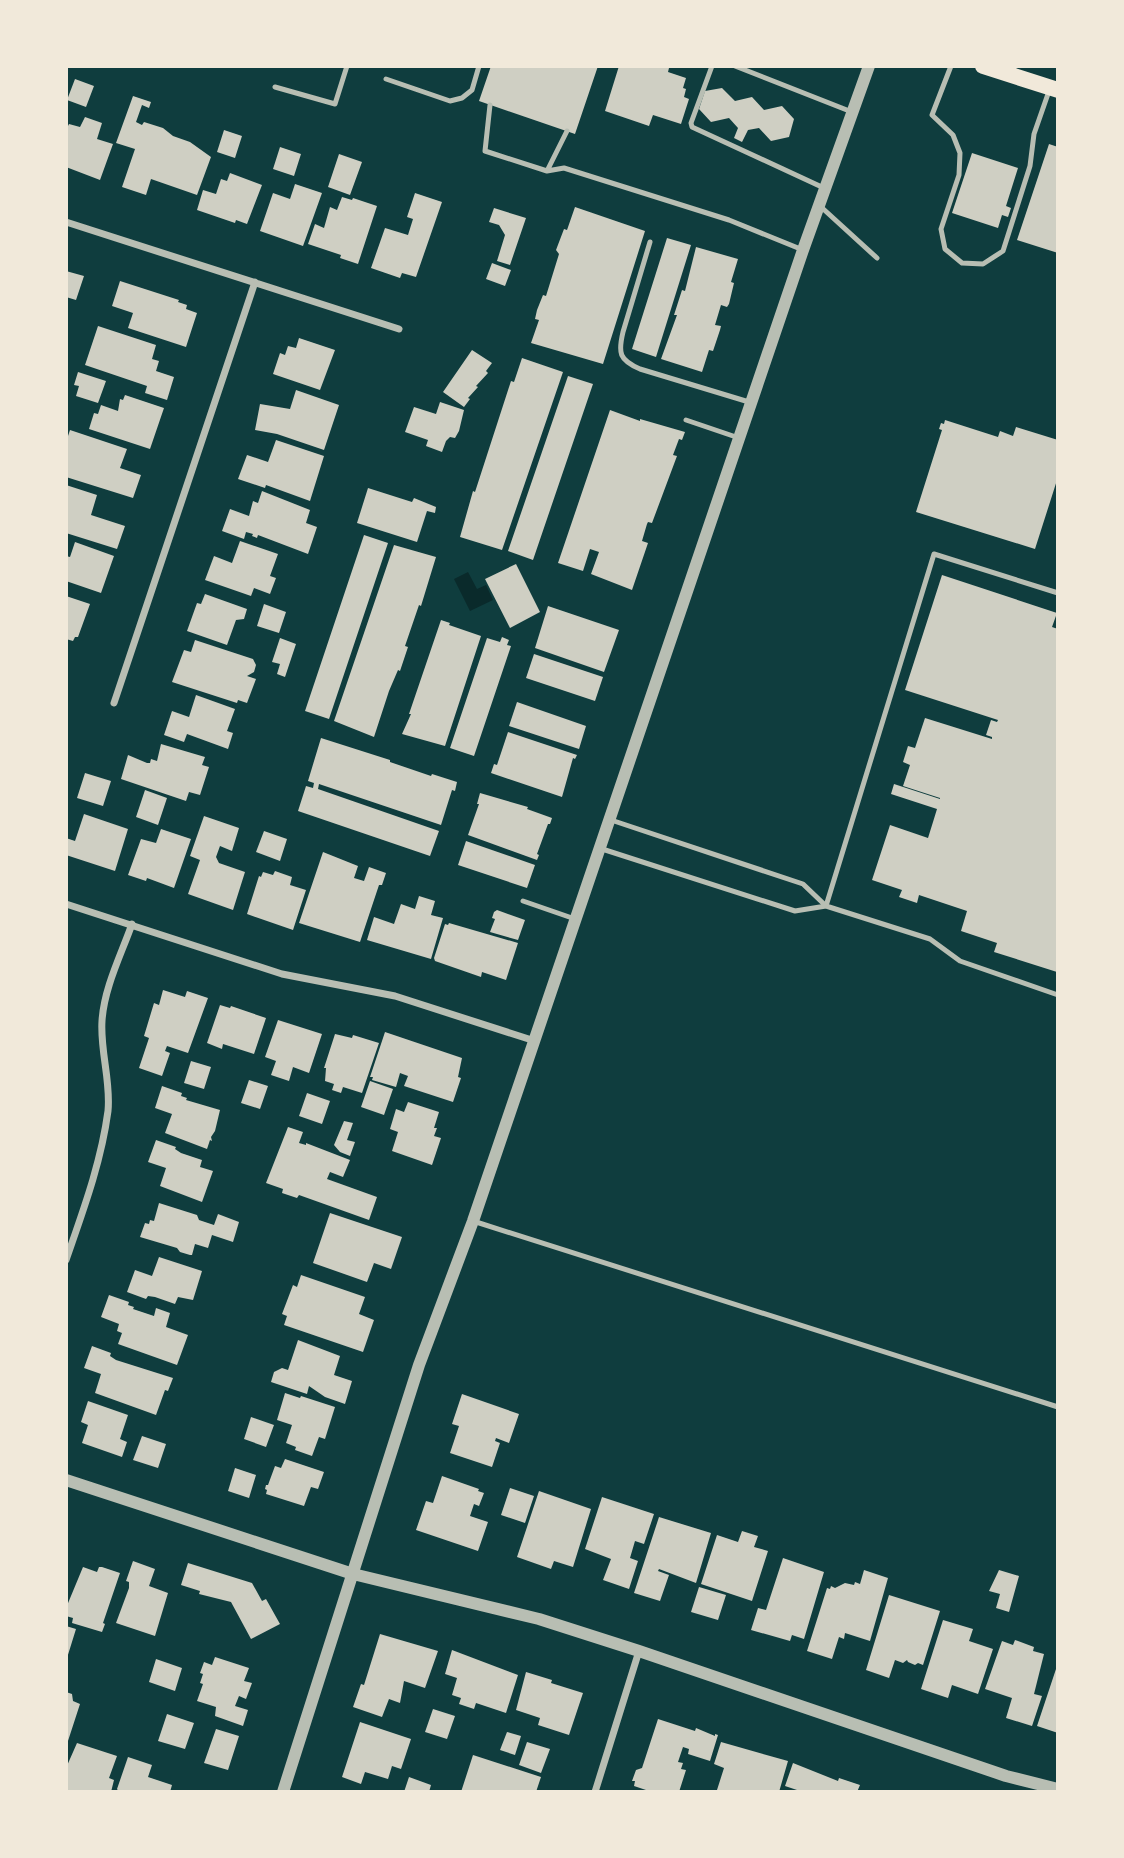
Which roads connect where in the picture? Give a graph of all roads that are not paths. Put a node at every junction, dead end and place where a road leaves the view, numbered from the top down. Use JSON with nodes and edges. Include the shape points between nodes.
{"nodes":[{"id":1,"x":347,"y":66,"type":"edge"},
{"id":2,"x":480,"y":66,"type":"edge"},
{"id":3,"x":712,"y":66,"type":"edge"},
{"id":4,"x":735,"y":66,"type":"edge"},
{"id":5,"x":869,"y":66,"type":"edge"},
{"id":6,"x":951,"y":66,"type":"edge"},
{"id":7,"x":983,"y":66,"type":"edge"},
{"id":8,"x":386,"y":79,"type":"dead end"},
{"id":9,"x":275,"y":87,"type":"dead end"},
{"id":10,"x":1054,"y":89,"type":"edge"},
{"id":11,"x":490,"y":105,"type":"dead end"},
{"id":12,"x":852,"y":112,"type":"junction"},
{"id":13,"x":567,"y":131,"type":"dead end"},
{"id":14,"x":547,"y":172,"type":"junction"},
{"id":15,"x":827,"y":189,"type":"junction"},
{"id":16,"x":820,"y":206,"type":"junction"},
{"id":17,"x":66,"y":222,"type":"edge"},
{"id":18,"x":650,"y":242,"type":"dead end"},
{"id":19,"x":803,"y":250,"type":"junction"},
{"id":20,"x":877,"y":258,"type":"dead end"},
{"id":21,"x":255,"y":282,"type":"junction"},
{"id":22,"x":399,"y":329,"type":"dead end"},
{"id":23,"x":752,"y":403,"type":"junction"},
{"id":24,"x":686,"y":420,"type":"dead end"},
{"id":25,"x":740,"y":438,"type":"junction"},
{"id":26,"x":1058,"y":593,"type":"edge"},
{"id":27,"x":114,"y":703,"type":"dead end"},
{"id":28,"x":609,"y":819,"type":"junction"},
{"id":29,"x":599,"y":848,"type":"junction"},
{"id":30,"x":523,"y":901,"type":"dead end"},
{"id":31,"x":66,"y":904,"type":"edge"},
{"id":32,"x":826,"y":906,"type":"junction"},
{"id":33,"x":575,"y":919,"type":"junction"},
{"id":34,"x":132,"y":924,"type":"junction"},
{"id":35,"x":1058,"y":995,"type":"edge"},
{"id":36,"x":535,"y":1041,"type":"junction"},
{"id":37,"x":473,"y":1221,"type":"junction"},
{"id":38,"x":66,"y":1261,"type":"edge"},
{"id":39,"x":1058,"y":1407,"type":"edge"},
{"id":40,"x":66,"y":1480,"type":"edge"},
{"id":41,"x":353,"y":1574,"type":"junction"},
{"id":42,"x":639,"y":1651,"type":"junction"},
{"id":43,"x":1058,"y":1789,"type":"edge"},
{"id":44,"x":283,"y":1791,"type":"edge"},
{"id":45,"x":595,"y":1791,"type":"edge"}],
"edges":[{"from":1,"to":9,"type":"lane","via":[[335,104]]},
{"from":2,"to":8,"type":"lane","via":[[472,90],[450,101]]},
{"from":3,"to":15,"type":"lane","via":[[692,127]]},
{"from":4,"to":12,"type":"lane"},
{"from":5,"to":12,"type":"street"},
{"from":6,"to":10,"type":"lane","via":[[932,115],[953,135],[960,153],[959,175],[941,229],[945,249],[962,263],[983,264],[1003,251],[1030,166],[1034,134]]},
{"from":7,"to":10,"type":"main road"},
{"from":11,"to":14,"type":"lane","via":[[485,151]]},
{"from":12,"to":15,"type":"street"},
{"from":13,"to":14,"type":"lane"},
{"from":14,"to":19,"type":"lane","via":[[564,168],[729,220]]},
{"from":15,"to":16,"type":"street"},
{"from":16,"to":19,"type":"street"},
{"from":16,"to":20,"type":"lane"},
{"from":17,"to":21,"type":"street"},
{"from":18,"to":23,"type":"lane","via":[[623,332],[621,355],[640,369]]},
{"from":19,"to":23,"type":"street"},
{"from":21,"to":22,"type":"street"},
{"from":21,"to":27,"type":"street"},
{"from":23,"to":25,"type":"street"},
{"from":24,"to":25,"type":"lane"},
{"from":25,"to":28,"type":"street"},
{"from":26,"to":32,"type":"lane","via":[[934,554]]},
{"from":28,"to":29,"type":"street"},
{"from":28,"to":32,"type":"lane","via":[[803,884]]},
{"from":29,"to":32,"type":"lane","via":[[795,911]]},
{"from":29,"to":33,"type":"street"},
{"from":30,"to":33,"type":"lane"},
{"from":31,"to":34,"type":"street"},
{"from":32,"to":35,"type":"lane","via":[[930,939],[960,961]]},
{"from":33,"to":36,"type":"street"},
{"from":34,"to":36,"type":"street","via":[[282,974],[395,996]]},
{"from":34,"to":38,"type":"street","via":[[102,1022],[108,1107],[102,1148]]},
{"from":36,"to":37,"type":"street"},
{"from":37,"to":39,"type":"lane"},
{"from":37,"to":41,"type":"street","via":[[419,1365]]},
{"from":40,"to":41,"type":"street"},
{"from":41,"to":42,"type":"street","via":[[494,1606]]},
{"from":41,"to":44,"type":"street"},
{"from":42,"to":43,"type":"street","via":[[1006,1776]]},
{"from":42,"to":45,"type":"street"}]}
